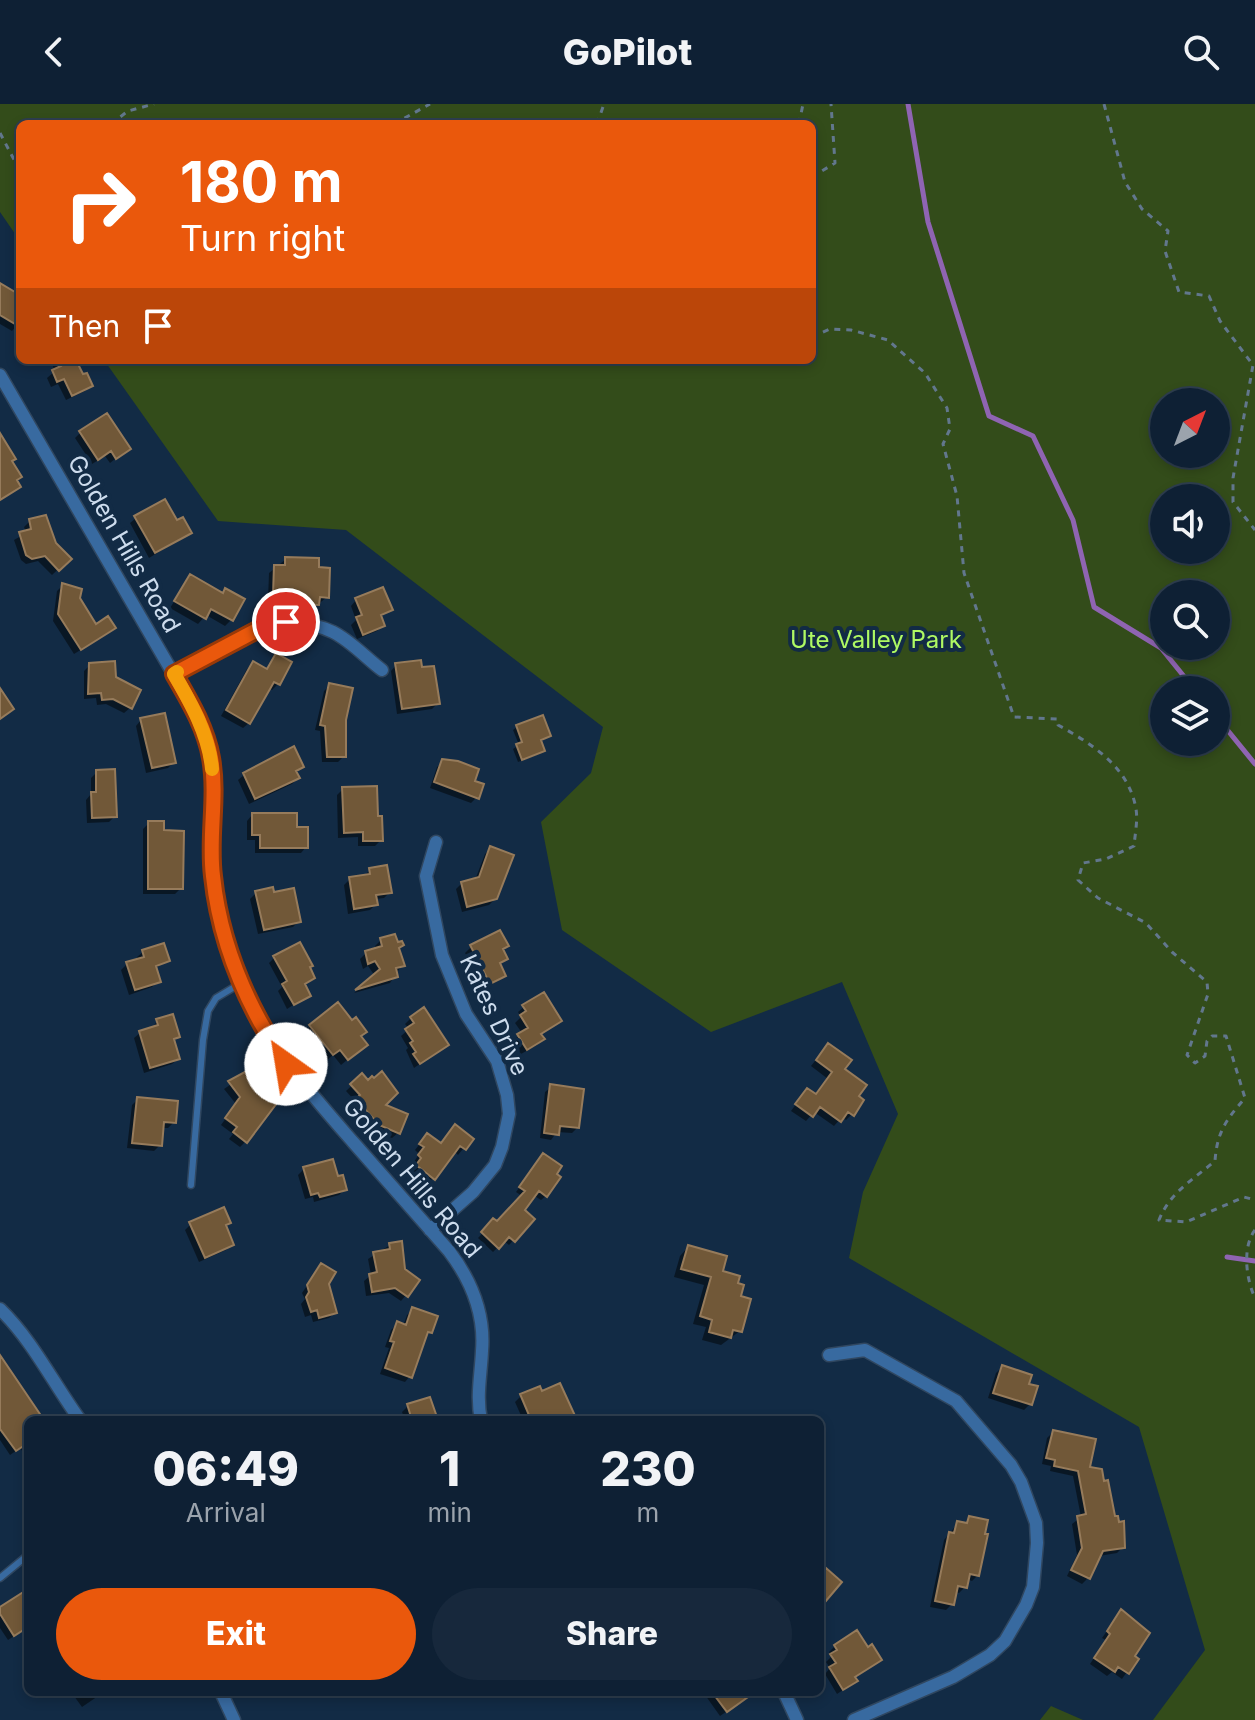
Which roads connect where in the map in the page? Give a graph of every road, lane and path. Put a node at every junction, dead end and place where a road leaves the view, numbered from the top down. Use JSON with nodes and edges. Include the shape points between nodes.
{"nodes":[{"id":1,"x":154,"y":104,"type":"edge"},
{"id":2,"x":430,"y":104,"type":"edge"},
{"id":3,"x":831,"y":104,"type":"edge"},
{"id":4,"x":1104,"y":104,"type":"edge"},
{"id":5,"x":116,"y":120,"type":"edge"},
{"id":6,"x":401,"y":120,"type":"edge"},
{"id":7,"x":0,"y":133,"type":"edge"},
{"id":8,"x":13,"y":158,"type":"junction"},
{"id":9,"x":16,"y":158,"type":"edge"},
{"id":10,"x":16,"y":164,"type":"edge"},
{"id":11,"x":816,"y":175,"type":"edge"},
{"id":12,"x":816,"y":335,"type":"edge"},
{"id":13,"x":0,"y":375,"type":"edge"},
{"id":14,"x":1255,"y":530,"type":"edge"},
{"id":15,"x":382,"y":670,"type":"dead end"},
{"id":16,"x":174,"y":674,"type":"junction"},
{"id":17,"x":436,"y":842,"type":"dead end"},
{"id":18,"x":241,"y":983,"type":"junction"},
{"id":19,"x":191,"y":1185,"type":"dead end"},
{"id":20,"x":1255,"y":1200,"type":"edge"},
{"id":21,"x":430,"y":1230,"type":"junction"},
{"id":22,"x":1255,"y":1230,"type":"edge"},
{"id":23,"x":1255,"y":1298,"type":"edge"},
{"id":24,"x":0,"y":1309,"type":"edge"},
{"id":25,"x":829,"y":1355,"type":"dead end"},
{"id":26,"x":77,"y":1416,"type":"edge"},
{"id":27,"x":481,"y":1416,"type":"edge"},
{"id":28,"x":24,"y":1558,"type":"edge"},
{"id":29,"x":0,"y":1578,"type":"edge"},
{"id":30,"x":223,"y":1696,"type":"edge"},
{"id":31,"x":786,"y":1696,"type":"edge"},
{"id":32,"x":234,"y":1720,"type":"edge"},
{"id":33,"x":797,"y":1720,"type":"edge"},
{"id":34,"x":854,"y":1720,"type":"edge"}],
"edges":[{"from":1,"to":5,"type":"path"},
{"from":2,"to":6,"type":"path"},
{"from":3,"to":11,"type":"path","via":[[835,163]]},
{"from":4,"to":14,"type":"path","via":[[1125,182],[1142,209],[1168,231],[1165,251],[1179,292],[1209,296],[1220,321],[1253,365],[1233,502]]},
{"from":7,"to":8,"type":"path"},
{"from":8,"to":9,"type":"path"},
{"from":8,"to":10,"type":"path"},
{"from":12,"to":20,"type":"path","via":[[830,329],[851,330],[888,340],[925,373],[947,408],[950,429],[943,444],[957,496],[964,573],[1014,717],[1057,719],[1058,725],[1102,752],[1128,781],[1136,810],[1134,846],[1083,863],[1078,880],[1098,898],[1146,923],[1207,982],[1208,994],[1187,1055],[1195,1063],[1205,1056],[1212,1036],[1226,1036],[1245,1098],[1221,1130],[1215,1161],[1186,1182],[1159,1220],[1186,1222],[1244,1197]]},
{"from":13,"to":16,"type":"street","name":"Golden Hills Road"},
{"from":15,"to":16,"type":"street","via":[[335,633],[286,622],[257,630]]},
{"from":16,"to":18,"type":"street","name":"Golden Hills Road","via":[[211,757],[213,879]]},
{"from":17,"to":21,"type":"street","name":"Kates Drive","via":[[426,876],[442,955],[466,1014],[497,1061],[509,1114],[502,1147],[486,1179]]},
{"from":18,"to":19,"type":"lane","via":[[216,998],[208,1011]]},
{"from":18,"to":21,"type":"street","name":"Golden Hills Road","via":[[286,1064]]},
{"from":21,"to":27,"type":"street","name":"Golden Hills Road","via":[[469,1280],[479,1311]]},
{"from":22,"to":23,"type":"path","via":[[1249,1238],[1247,1266]]},
{"from":24,"to":26,"type":"street","via":[[30,1343]]},
{"from":25,"to":34,"type":"street","via":[[865,1350],[956,1401],[1011,1465],[1036,1523],[1033,1587],[1005,1641],[962,1673]]},
{"from":28,"to":29,"type":"lane"},
{"from":30,"to":32,"type":"street"},
{"from":31,"to":33,"type":"street"}]}
